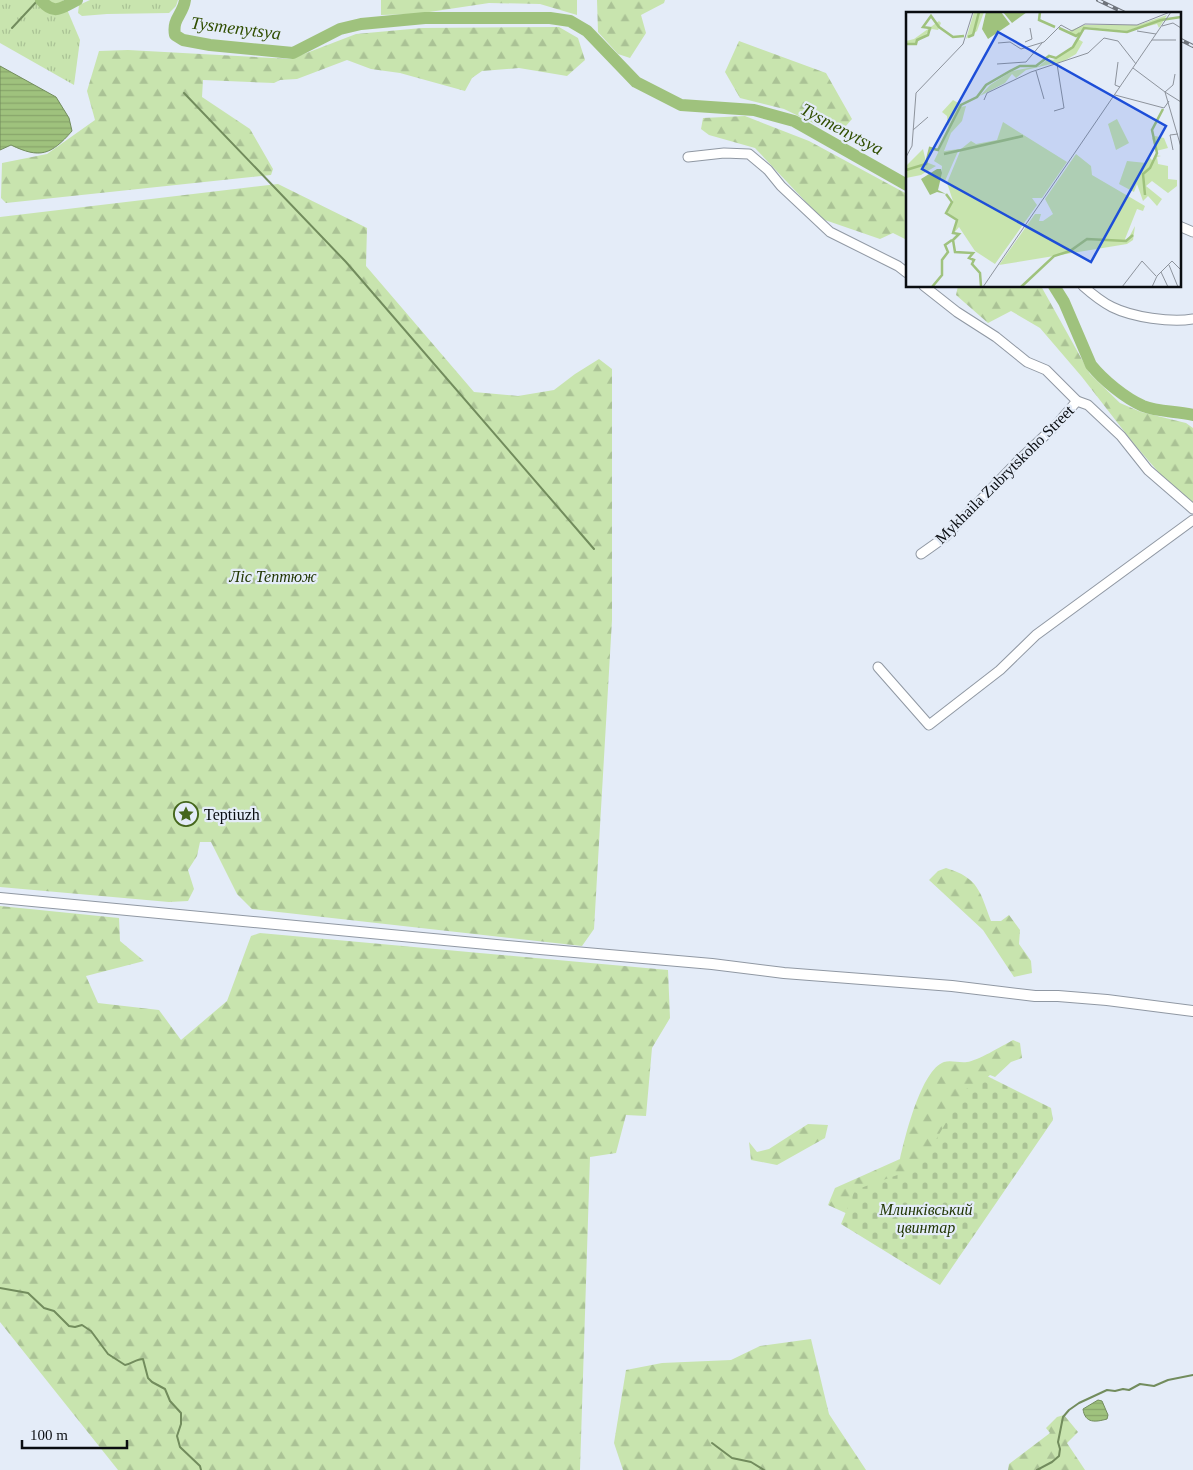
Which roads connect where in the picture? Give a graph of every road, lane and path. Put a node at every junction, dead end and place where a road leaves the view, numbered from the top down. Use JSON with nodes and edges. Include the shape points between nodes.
{"nodes":[{"id":1,"x":688,"y":158,"type":"dead end"},
{"id":2,"x":1180,"y":226,"type":"edge"},
{"id":3,"x":1193,"y":232,"type":"edge"},
{"id":4,"x":906,"y":272,"type":"edge"},
{"id":5,"x":927,"y":288,"type":"edge"},
{"id":6,"x":1086,"y":288,"type":"edge"},
{"id":7,"x":1193,"y":319,"type":"edge"},
{"id":8,"x":1077,"y":401,"type":"junction"},
{"id":9,"x":1193,"y":510,"type":"edge"},
{"id":10,"x":1193,"y":520,"type":"edge"},
{"id":11,"x":921,"y":554,"type":"dead end"},
{"id":12,"x":878,"y":667,"type":"dead end"},
{"id":13,"x":0,"y":898,"type":"edge"},
{"id":14,"x":1193,"y":1011,"type":"edge"}],
"edges":[{"from":1,"to":4,"type":"street","via":[[724,153],[749,154],[830,232]]},
{"from":2,"to":3,"type":"street"},
{"from":5,"to":8,"type":"street","name":"Mykhaila Zubrytskoho Street","via":[[1027,362],[1046,370]]},
{"from":6,"to":7,"type":"street","via":[[1113,308],[1153,318]]},
{"from":8,"to":9,"type":"street","via":[[1088,405],[1121,436],[1148,470]]},
{"from":8,"to":11,"type":"street","name":"Mykhaila Zubrytskoho Street","via":[[945,537]]},
{"from":10,"to":12,"type":"street","via":[[1036,635],[1000,670],[929,725]]},
{"from":13,"to":14,"type":"street","via":[[805,975],[1107,1000]]}]}
